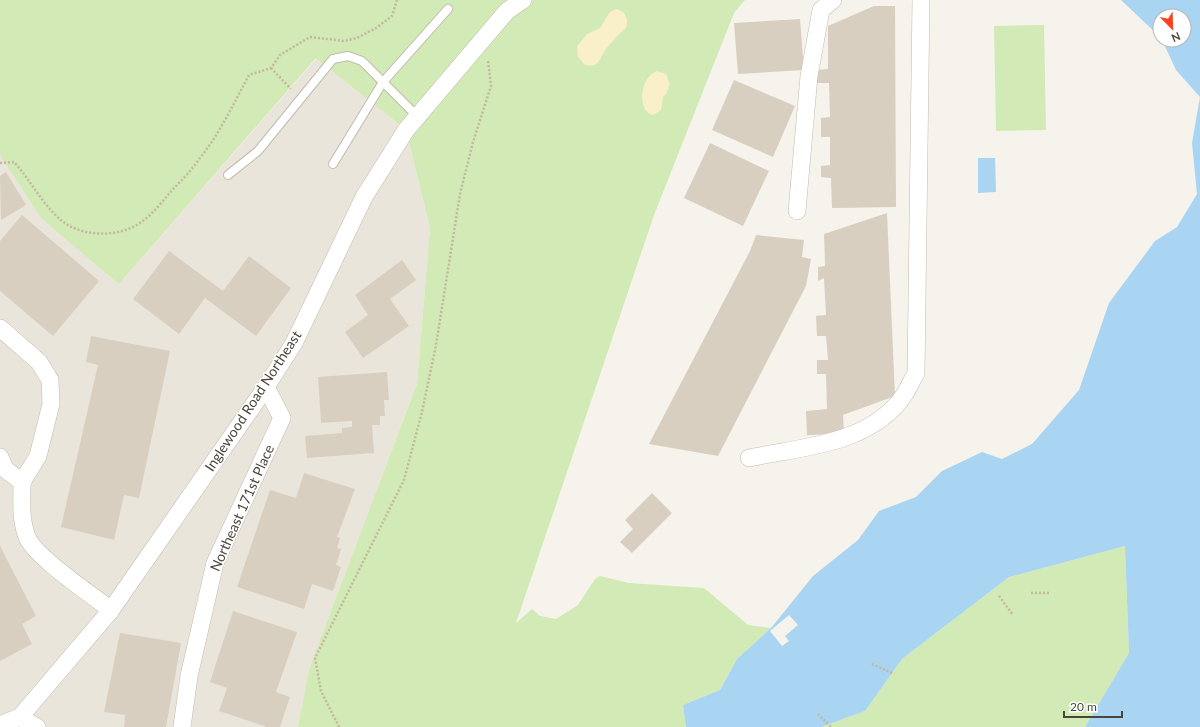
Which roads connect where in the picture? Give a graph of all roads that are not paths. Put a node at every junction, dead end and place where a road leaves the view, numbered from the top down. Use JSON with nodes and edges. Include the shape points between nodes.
{"nodes":[{"id":1,"x":523,"y":0,"type":"edge"},
{"id":2,"x":833,"y":0,"type":"edge"},
{"id":3,"x":921,"y":0,"type":"edge"},
{"id":4,"x":448,"y":9,"type":"dead end"},
{"id":5,"x":383,"y":82,"type":"junction"},
{"id":6,"x":417,"y":116,"type":"junction"},
{"id":7,"x":332,"y":164,"type":"dead end"},
{"id":8,"x":228,"y":175,"type":"dead end"},
{"id":9,"x":797,"y":211,"type":"dead end"},
{"id":10,"x":0,"y":328,"type":"edge"},
{"id":11,"x":266,"y":387,"type":"junction"},
{"id":12,"x":0,"y":457,"type":"edge"},
{"id":13,"x":750,"y":458,"type":"dead end"},
{"id":14,"x":22,"y":482,"type":"junction"},
{"id":15,"x":111,"y":610,"type":"junction"},
{"id":16,"x":20,"y":717,"type":"junction"},
{"id":17,"x":0,"y":725,"type":"edge"},
{"id":18,"x":37,"y":727,"type":"edge"},
{"id":19,"x":182,"y":727,"type":"edge"}],
"edges":[{"from":1,"to":6,"type":"street","name":"Inglewood Road Northeast","via":[[507,11]]},
{"from":2,"to":9,"type":"street","via":[[821,10],[810,69]]},
{"from":3,"to":13,"type":"street","via":[[916,373],[899,402],[874,424],[843,439]]},
{"from":4,"to":5,"type":"lane"},
{"from":5,"to":6,"type":"lane"},
{"from":5,"to":7,"type":"lane"},
{"from":5,"to":8,"type":"lane","via":[[362,61],[348,56],[334,59],[258,151]]},
{"from":6,"to":11,"type":"street","name":"Inglewood Road Northeast","via":[[364,197],[294,343]]},
{"from":10,"to":14,"type":"street","via":[[39,362],[50,380],[51,404],[38,456]]},
{"from":11,"to":15,"type":"street","name":"Inglewood Road Northeast"},
{"from":11,"to":19,"type":"street","name":"Northeast 171st Place","via":[[282,418],[215,562],[189,676]]},
{"from":12,"to":14,"type":"street","via":[[4,469]]},
{"from":14,"to":15,"type":"street","via":[[22,521],[28,539],[41,556]]},
{"from":15,"to":16,"type":"street","name":"Inglewood Road Northeast"},
{"from":16,"to":17,"type":"street","name":"Inglewood Road Northeast"},
{"from":16,"to":18,"type":"street"}]}
